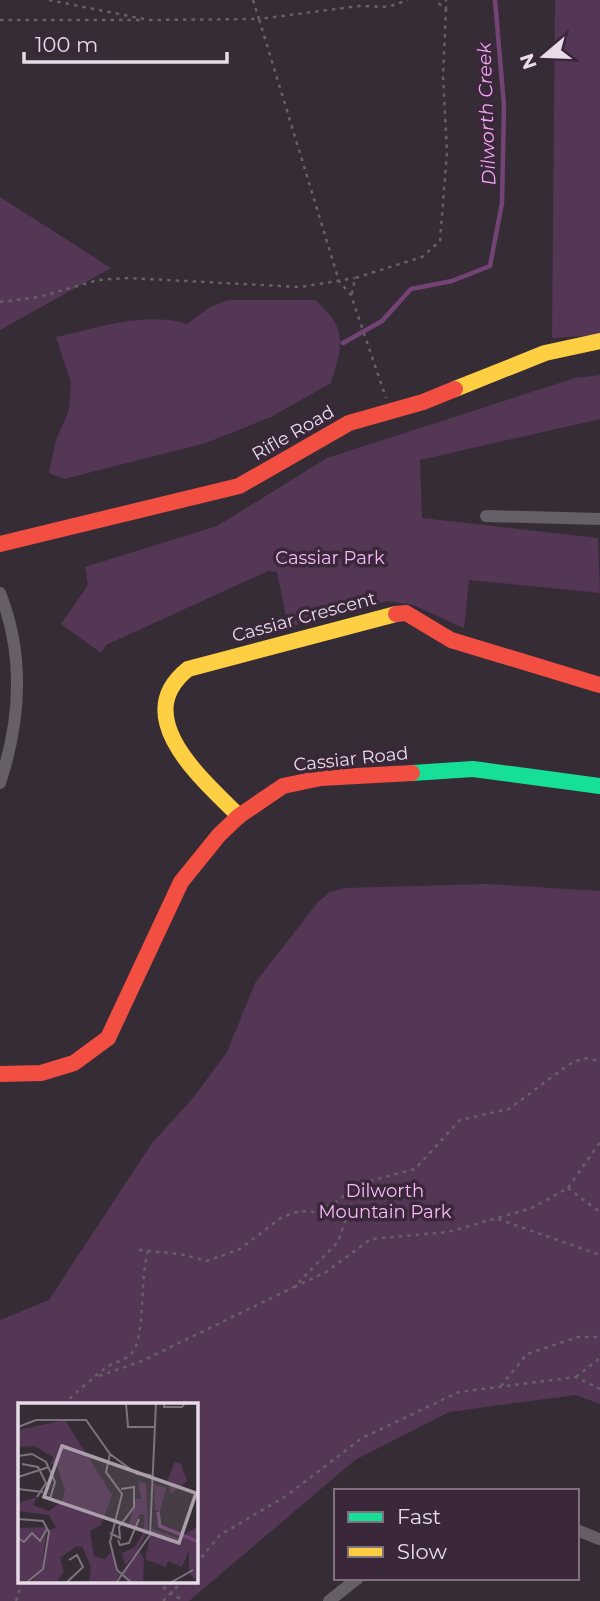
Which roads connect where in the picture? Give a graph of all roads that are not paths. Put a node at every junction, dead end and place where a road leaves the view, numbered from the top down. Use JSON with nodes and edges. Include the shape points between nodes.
{"nodes":[{"id":1,"x":600,"y":341,"type":"edge"},
{"id":2,"x":486,"y":516,"type":"dead end"},
{"id":3,"x":600,"y":519,"type":"edge"},
{"id":4,"x":0,"y":544,"type":"edge"},
{"id":5,"x":0,"y":593,"type":"edge"},
{"id":6,"x":600,"y":685,"type":"edge"},
{"id":7,"x":0,"y":783,"type":"edge"},
{"id":8,"x":600,"y":786,"type":"edge"},
{"id":9,"x":239,"y":816,"type":"junction"},
{"id":10,"x":0,"y":1074,"type":"edge"},
{"id":11,"x":579,"y":1531,"type":"edge"},
{"id":12,"x":599,"y":1539,"type":"edge"},
{"id":13,"x":356,"y":1580,"type":"edge"},
{"id":14,"x":330,"y":1601,"type":"edge"}],
"edges":[{"from":1,"to":4,"type":"street","name":"Rifle Road","via":[[545,353],[423,402],[349,423],[239,486]]},
{"from":2,"to":3,"type":"street"},
{"from":5,"to":7,"type":"street","via":[[17,650],[19,700]]},
{"from":6,"to":9,"type":"street","name":"Cassiar Crescent","via":[[451,640],[406,613],[382,615],[188,668],[172,684],[166,704],[168,732],[179,752]]},
{"from":8,"to":9,"type":"street","name":"Cassiar Road","via":[[473,769],[321,778],[283,786]]},
{"from":9,"to":10,"type":"street","name":"Cassiar Road","via":[[181,882],[108,1038],[74,1063],[41,1073]]},
{"from":11,"to":12,"type":"street"},
{"from":13,"to":14,"type":"street"}]}
